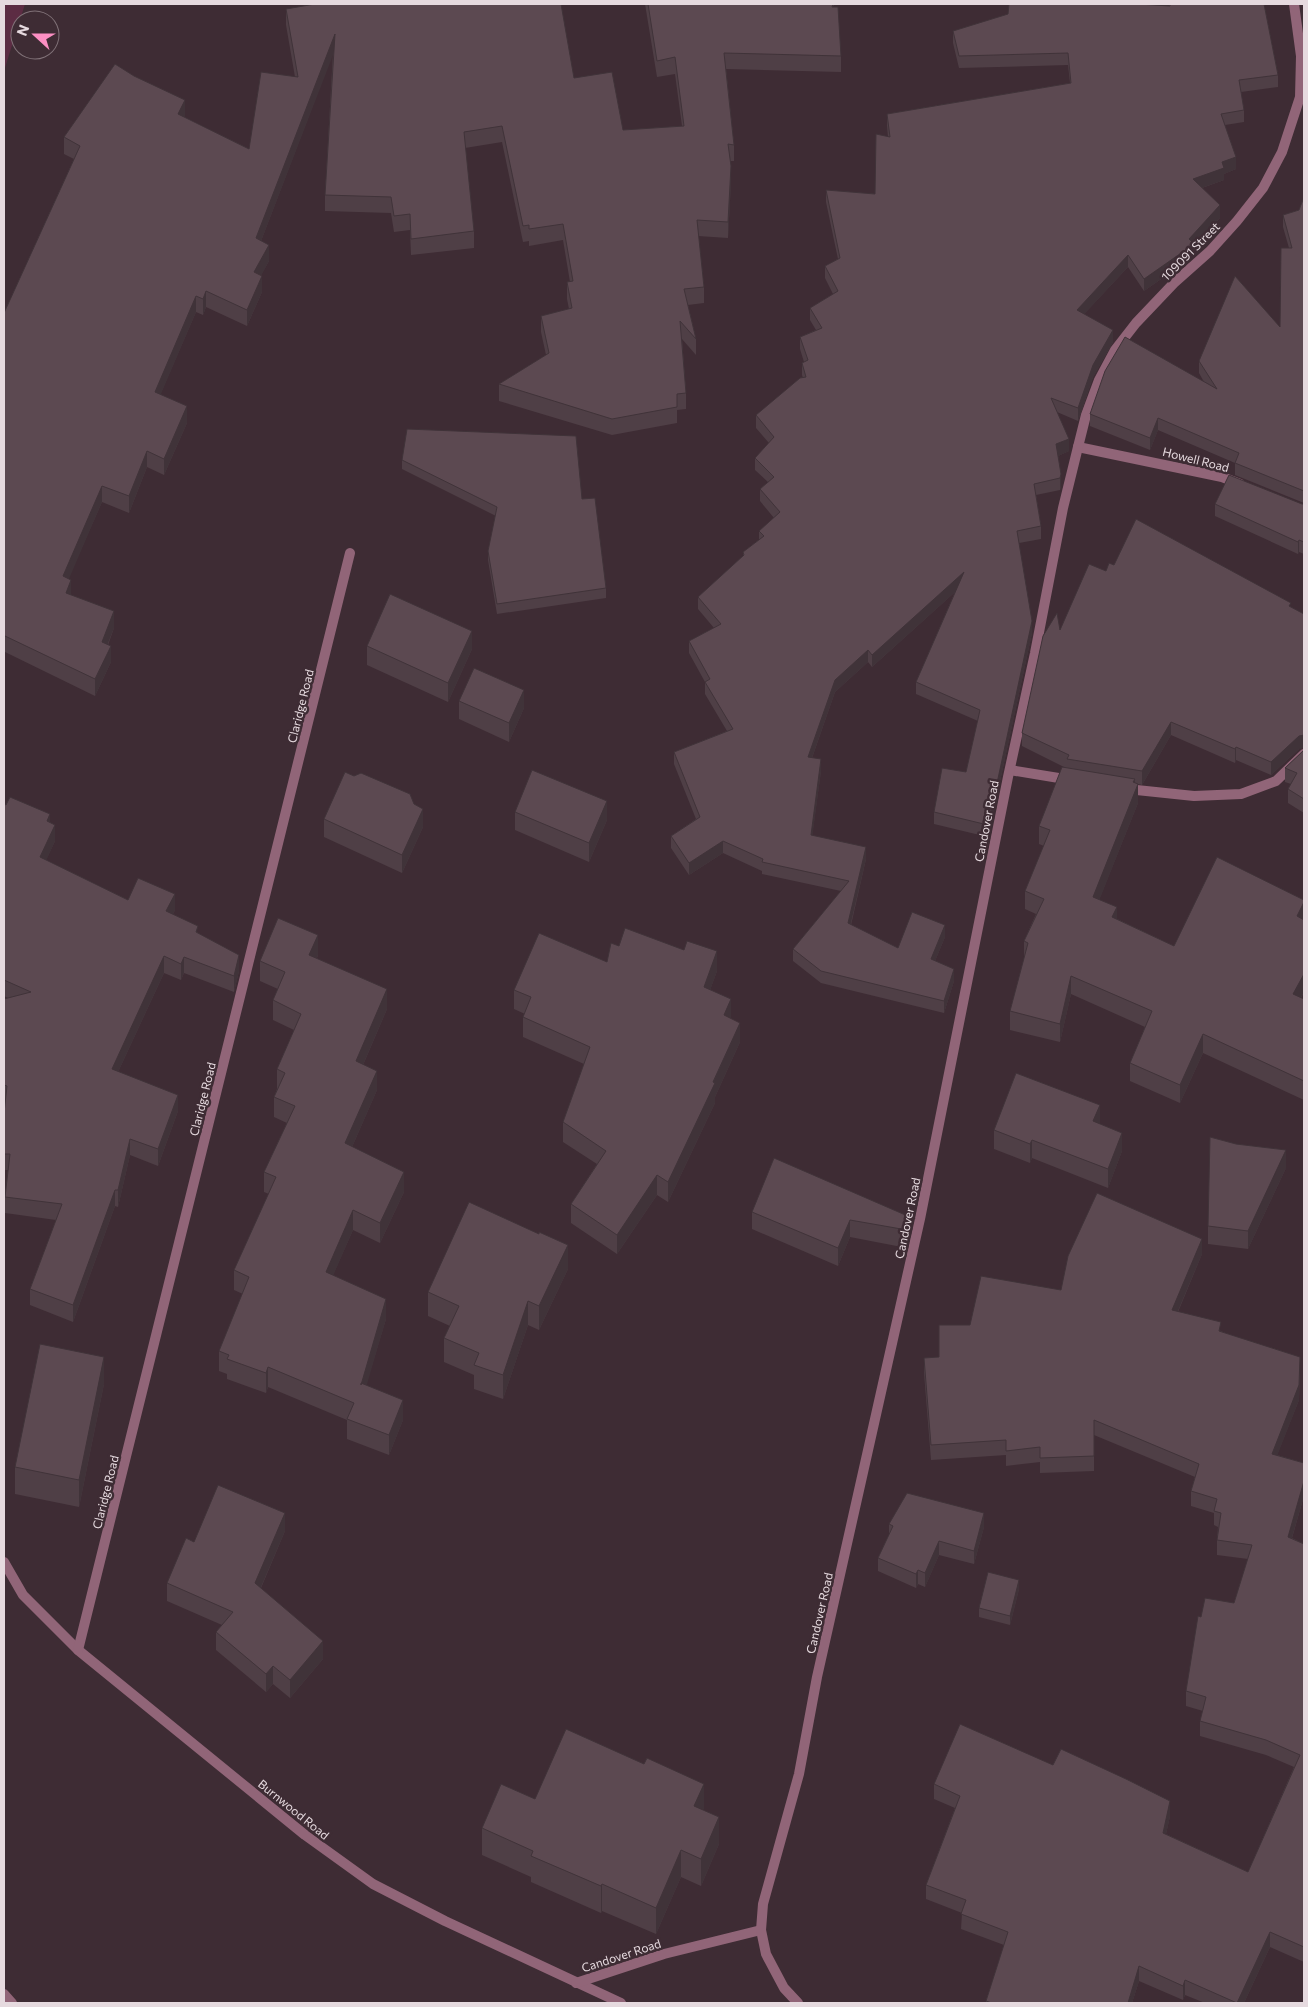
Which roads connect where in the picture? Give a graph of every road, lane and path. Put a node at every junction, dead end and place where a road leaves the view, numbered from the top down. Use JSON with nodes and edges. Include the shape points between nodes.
{"nodes":[{"id":1,"x":1294,"y":4,"type":"edge"},
{"id":2,"x":1078,"y":447,"type":"junction"},
{"id":3,"x":1247,"y":487,"type":"edge"},
{"id":4,"x":1063,"y":508,"type":"joint"},
{"id":5,"x":350,"y":553,"type":"dead end"},
{"id":6,"x":1304,"y":754,"type":"edge"},
{"id":7,"x":1010,"y":770,"type":"junction"},
{"id":8,"x":1085,"y":782,"type":"edge"},
{"id":9,"x":1114,"y":787,"type":"edge"},
{"id":10,"x":4,"y":1562,"type":"edge"},
{"id":11,"x":78,"y":1650,"type":"junction"},
{"id":12,"x":761,"y":1930,"type":"junction"},
{"id":13,"x":576,"y":1983,"type":"junction"},
{"id":14,"x":4,"y":1994,"type":"edge"},
{"id":15,"x":12,"y":2003,"type":"edge"},
{"id":16,"x":621,"y":2003,"type":"edge"},
{"id":17,"x":798,"y":2003,"type":"edge"}],
"edges":[{"from":1,"to":2,"type":"street","name":"109091 Street","via":[[1301,56],[1300,97],[1282,152],[1263,188],[1237,222],[1174,283],[1115,350],[1099,380]]},
{"from":2,"to":3,"type":"street","name":"Howell Road","via":[[1222,477]]},
{"from":2,"to":4,"type":"street","name":"109091 Street"},
{"from":4,"to":7,"type":"street","name":"Candover Road"},
{"from":5,"to":11,"type":"street","name":"Claridge Road"},
{"from":6,"to":9,"type":"street","via":[[1276,781],[1241,794],[1194,796]]},
{"from":7,"to":8,"type":"street"},
{"from":7,"to":12,"type":"street","name":"Candover Road","via":[[920,1219],[817,1677],[799,1774],[763,1904]]},
{"from":10,"to":11,"type":"street","name":"Burnwood Road","via":[[22,1595]]},
{"from":11,"to":13,"type":"street","name":"Burnwood Road","via":[[305,1835],[372,1884]]},
{"from":12,"to":13,"type":"street","name":"Candover Road","via":[[664,1954]]},
{"from":12,"to":17,"type":"street","name":"Candover Road","via":[[766,1954],[784,1988]]},
{"from":13,"to":16,"type":"street","name":"Burnwood Road"},
{"from":14,"to":15,"type":"street"}]}
